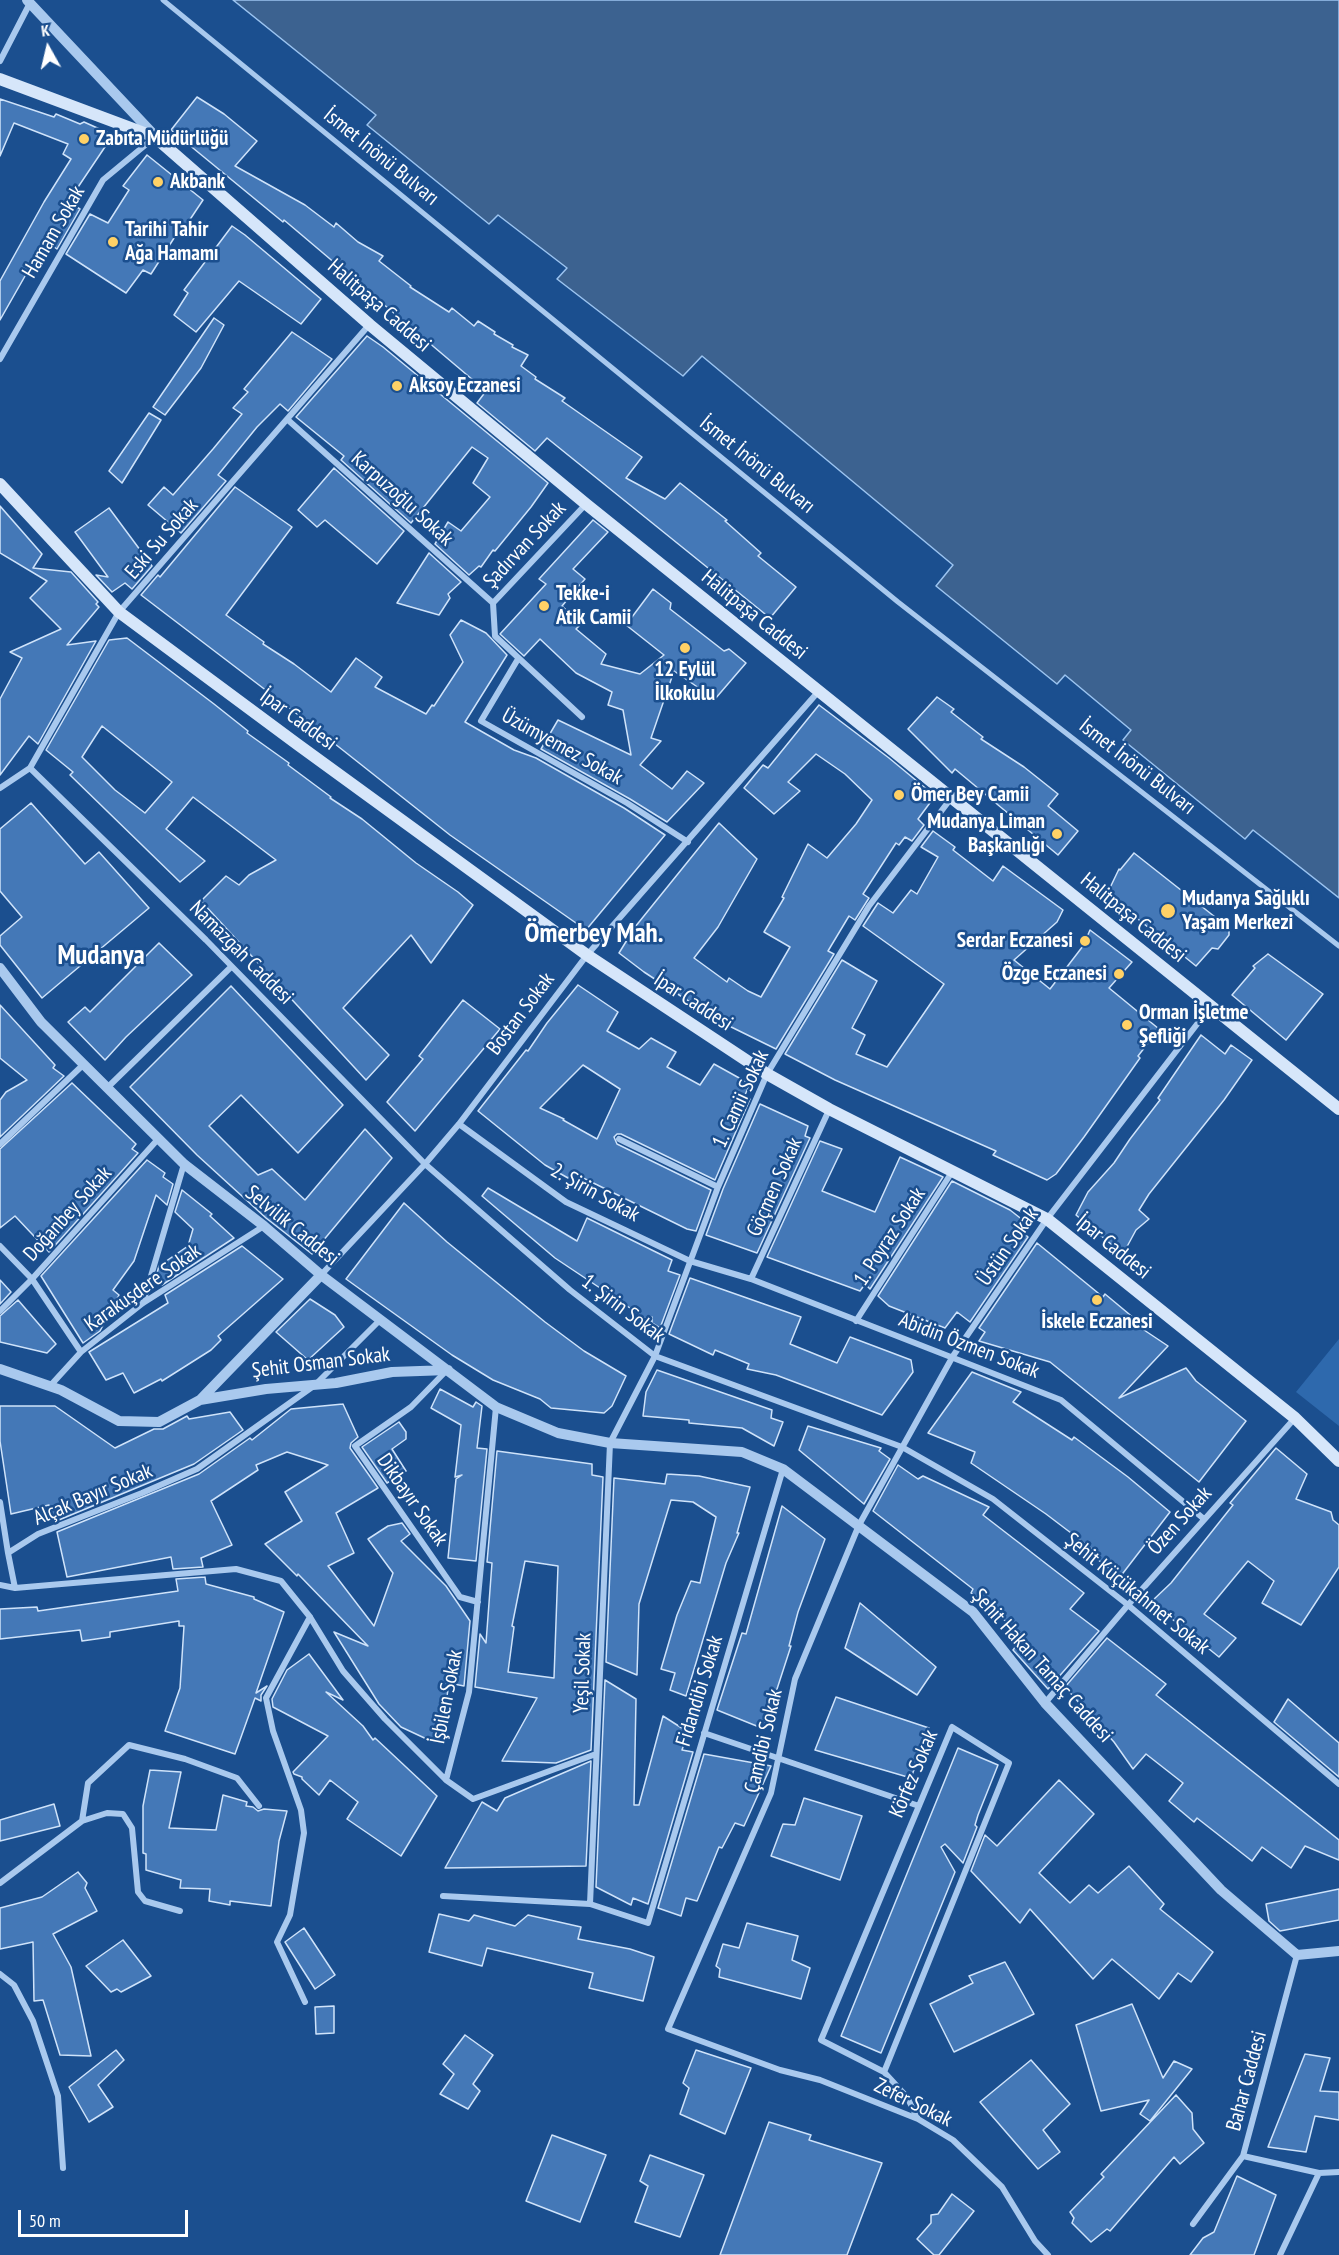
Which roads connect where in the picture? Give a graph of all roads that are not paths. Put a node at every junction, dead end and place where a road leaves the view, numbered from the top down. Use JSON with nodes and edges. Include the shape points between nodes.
{"nodes":[{"id":1,"x":163,"y":0,"type":"edge"},
{"id":2,"x":29,"y":1,"type":"edge"},
{"id":3,"x":0,"y":62,"type":"edge"},
{"id":4,"x":0,"y":79,"type":"edge"},
{"id":5,"x":155,"y":137,"type":"junction"},
{"id":6,"x":370,"y":325,"type":"junction"},
{"id":7,"x":0,"y":358,"type":"edge"},
{"id":8,"x":288,"y":420,"type":"junction"},
{"id":9,"x":0,"y":484,"type":"edge"},
{"id":10,"x":586,"y":504,"type":"junction"},
{"id":11,"x":493,"y":603,"type":"junction"},
{"id":12,"x":119,"y":612,"type":"junction"},
{"id":13,"x":518,"y":659,"type":"junction"},
{"id":14,"x":818,"y":692,"type":"junction"},
{"id":15,"x":582,"y":717,"type":"dead end"},
{"id":16,"x":30,"y":768,"type":"junction"},
{"id":17,"x":0,"y":788,"type":"edge"},
{"id":18,"x":952,"y":797,"type":"junction"},
{"id":19,"x":688,"y":842,"type":"junction"},
{"id":20,"x":1339,"y":946,"type":"edge"},
{"id":21,"x":587,"y":955,"type":"junction"},
{"id":22,"x":231,"y":967,"type":"junction"},
{"id":23,"x":0,"y":968,"type":"edge"},
{"id":24,"x":1211,"y":1006,"type":"junction"},
{"id":25,"x":84,"y":1063,"type":"junction"},
{"id":26,"x":768,"y":1074,"type":"junction"},
{"id":27,"x":108,"y":1087,"type":"junction"},
{"id":28,"x":829,"y":1109,"type":"junction"},
{"id":29,"x":1339,"y":1109,"type":"edge"},
{"id":30,"x":459,"y":1124,"type":"junction"},
{"id":31,"x":159,"y":1138,"type":"junction"},
{"id":32,"x":619,"y":1139,"type":"dead end"},
{"id":33,"x":0,"y":1144,"type":"edge"},
{"id":34,"x":184,"y":1164,"type":"junction"},
{"id":35,"x":425,"y":1164,"type":"junction"},
{"id":36,"x":952,"y":1172,"type":"junction"},
{"id":37,"x":718,"y":1187,"type":"junction"},
{"id":38,"x":1047,"y":1219,"type":"junction"},
{"id":39,"x":264,"y":1227,"type":"junction"},
{"id":40,"x":0,"y":1246,"type":"edge"},
{"id":41,"x":690,"y":1261,"type":"junction"},
{"id":42,"x":321,"y":1275,"type":"junction"},
{"id":43,"x":32,"y":1279,"type":"junction"},
{"id":44,"x":752,"y":1279,"type":"junction"},
{"id":45,"x":143,"y":1303,"type":"junction"},
{"id":46,"x":0,"y":1311,"type":"edge"},
{"id":47,"x":381,"y":1319,"type":"junction"},
{"id":48,"x":856,"y":1321,"type":"junction"},
{"id":49,"x":81,"y":1352,"type":"junction"},
{"id":50,"x":655,"y":1356,"type":"junction"},
{"id":51,"x":953,"y":1356,"type":"junction"},
{"id":52,"x":0,"y":1369,"type":"edge"},
{"id":53,"x":448,"y":1370,"type":"junction"},
{"id":54,"x":315,"y":1385,"type":"junction"},
{"id":55,"x":50,"y":1386,"type":"junction"},
{"id":56,"x":200,"y":1400,"type":"junction"},
{"id":57,"x":496,"y":1407,"type":"junction"},
{"id":58,"x":1295,"y":1418,"type":"junction"},
{"id":59,"x":610,"y":1443,"type":"junction"},
{"id":60,"x":902,"y":1447,"type":"junction"},
{"id":61,"x":1339,"y":1461,"type":"edge"},
{"id":62,"x":783,"y":1469,"type":"junction"},
{"id":63,"x":0,"y":1502,"type":"edge"},
{"id":64,"x":1204,"y":1519,"type":"junction"},
{"id":65,"x":859,"y":1525,"type":"junction"},
{"id":66,"x":8,"y":1552,"type":"junction"},
{"id":67,"x":0,"y":1585,"type":"edge"},
{"id":68,"x":15,"y":1588,"type":"junction"},
{"id":69,"x":477,"y":1602,"type":"junction"},
{"id":70,"x":1128,"y":1605,"type":"junction"},
{"id":71,"x":310,"y":1617,"type":"junction"},
{"id":72,"x":1045,"y":1703,"type":"junction"},
{"id":73,"x":704,"y":1733,"type":"junction"},
{"id":74,"x":596,"y":1754,"type":"junction"},
{"id":75,"x":780,"y":1758,"type":"junction"},
{"id":76,"x":446,"y":1780,"type":"junction"},
{"id":77,"x":1339,"y":1784,"type":"edge"},
{"id":78,"x":259,"y":1806,"type":"dead end"},
{"id":79,"x":919,"y":1806,"type":"junction"},
{"id":80,"x":82,"y":1821,"type":"junction"},
{"id":81,"x":0,"y":1883,"type":"edge"},
{"id":82,"x":443,"y":1896,"type":"dead end"},
{"id":83,"x":590,"y":1904,"type":"junction"},
{"id":84,"x":180,"y":1911,"type":"dead end"},
{"id":85,"x":1339,"y":1950,"type":"edge"},
{"id":86,"x":1297,"y":1955,"type":"junction"},
{"id":87,"x":0,"y":1974,"type":"edge"},
{"id":88,"x":305,"y":2002,"type":"dead end"},
{"id":89,"x":668,"y":2029,"type":"joint"},
{"id":90,"x":884,"y":2072,"type":"junction"},
{"id":91,"x":918,"y":2119,"type":"junction"},
{"id":92,"x":1244,"y":2156,"type":"junction"},
{"id":93,"x":63,"y":2168,"type":"dead end"},
{"id":94,"x":1339,"y":2172,"type":"edge"},
{"id":95,"x":1319,"y":2173,"type":"junction"},
{"id":96,"x":1193,"y":2224,"type":"dead end"},
{"id":97,"x":1048,"y":2255,"type":"edge"},
{"id":98,"x":1280,"y":2255,"type":"edge"}],
"edges":[{"from":1,"to":20,"type":"street","name":"İsmet İnönü Bulvarı","via":[[898,602]]},
{"from":2,"to":3,"type":"street"},
{"from":2,"to":5,"type":"street"},
{"from":4,"to":5,"type":"main road"},
{"from":5,"to":6,"type":"main road","name":"Halitpaşa Caddesi"},
{"from":5,"to":7,"type":"street","name":"Hamam Sokak","via":[[103,180]]},
{"from":6,"to":8,"type":"street","name":"Eski Su Sokak"},
{"from":6,"to":10,"type":"main road","name":"Halitpaşa Caddesi"},
{"from":8,"to":11,"type":"street","name":"Karpuzoğlu Sokak"},
{"from":8,"to":12,"type":"street","name":"Eski Su Sokak"},
{"from":9,"to":12,"type":"main road","name":"İpar Caddesi"},
{"from":10,"to":11,"type":"street","name":"Şadırvan Sokak"},
{"from":10,"to":14,"type":"main road","name":"Halitpaşa Caddesi"},
{"from":11,"to":13,"type":"street","name":"Şadırvan Sokak","via":[[495,636]]},
{"from":12,"to":16,"type":"street","name":"Eski Su Sokak"},
{"from":12,"to":21,"type":"main road","name":"İpar Caddesi"},
{"from":13,"to":15,"type":"street","name":"Şadırvan Sokak"},
{"from":13,"to":19,"type":"street","name":"Üzümyemez Sokak","via":[[481,721],[627,802]]},
{"from":14,"to":18,"type":"main road","name":"Halitpaşa Caddesi"},
{"from":14,"to":19,"type":"street","name":"Bostan Sokak"},
{"from":16,"to":17,"type":"street","name":"Eski Su Sokak"},
{"from":16,"to":22,"type":"street","name":"Namazgah Caddesi"},
{"from":18,"to":24,"type":"main road","name":"Halitpaşa Caddesi"},
{"from":18,"to":26,"type":"street","name":"1. Camii Sokak","via":[[869,906]]},
{"from":19,"to":21,"type":"street","name":"Bostan Sokak"},
{"from":21,"to":26,"type":"main road","name":"İpar Caddesi"},
{"from":21,"to":30,"type":"street","name":"Bostan Sokak"},
{"from":22,"to":27,"type":"street"},
{"from":22,"to":35,"type":"street","name":"Namazgah Caddesi"},
{"from":23,"to":25,"type":"street","name":"Selvilik Caddesi","via":[[41,1022]]},
{"from":24,"to":29,"type":"main road","name":"Halitpaşa Caddesi"},
{"from":24,"to":38,"type":"street","name":"Üstün Sokak"},
{"from":25,"to":27,"type":"street","name":"Selvilik Caddesi"},
{"from":25,"to":33,"type":"street"},
{"from":26,"to":28,"type":"main road","name":"İpar Caddesi"},
{"from":26,"to":37,"type":"street","name":"1. Camii Sokak"},
{"from":27,"to":31,"type":"street","name":"Selvilik Caddesi"},
{"from":28,"to":36,"type":"main road","name":"İpar Caddesi"},
{"from":28,"to":44,"type":"street","name":"Göçmen Sokak"},
{"from":30,"to":35,"type":"street","name":"Bostan Sokak"},
{"from":30,"to":41,"type":"street","name":"2. Şirin Sokak","via":[[566,1202]]},
{"from":31,"to":34,"type":"street","name":"Selvilik Caddesi"},
{"from":31,"to":43,"type":"street","name":"Doğanbey Sokak"},
{"from":32,"to":37,"type":"street"},
{"from":34,"to":39,"type":"street","name":"Selvilik Caddesi"},
{"from":34,"to":45,"type":"street"},
{"from":35,"to":42,"type":"street","name":"Bostan Sokak"},
{"from":35,"to":50,"type":"street","name":"1. Şirin Sokak","via":[[570,1290]]},
{"from":36,"to":38,"type":"main road","name":"İpar Caddesi"},
{"from":36,"to":48,"type":"street","name":"1. Poyraz Sokak"},
{"from":37,"to":41,"type":"street","name":"1. Camii Sokak"},
{"from":38,"to":51,"type":"street","name":"Üstün Sokak"},
{"from":38,"to":58,"type":"main road","name":"İpar Caddesi"},
{"from":39,"to":42,"type":"street","name":"Selvilik Caddesi"},
{"from":39,"to":45,"type":"street","name":"Karakuşdere Sokak"},
{"from":40,"to":43,"type":"street"},
{"from":41,"to":44,"type":"street","name":"Abidin Özmen Sokak"},
{"from":41,"to":50,"type":"street","name":"1. Camii Sokak"},
{"from":42,"to":47,"type":"street","name":"Selvilik Caddesi"},
{"from":42,"to":56,"type":"street","name":"Şehit Osman Sokak"},
{"from":43,"to":46,"type":"street","name":"Doğanbey Sokak"},
{"from":43,"to":49,"type":"street"},
{"from":44,"to":48,"type":"street","name":"Abidin Özmen Sokak"},
{"from":45,"to":49,"type":"street","name":"Karakuşdere Sokak"},
{"from":47,"to":53,"type":"street","name":"Selvilik Caddesi"},
{"from":47,"to":54,"type":"street","name":"Alçak Bayır Sokak"},
{"from":48,"to":51,"type":"street","name":"Abidin Özmen Sokak"},
{"from":49,"to":55,"type":"street","name":"Karakuşdere Sokak"},
{"from":50,"to":59,"type":"street","name":"1. Camii Sokak"},
{"from":50,"to":60,"type":"street","name":"1. Şirin Sokak"},
{"from":51,"to":60,"type":"street","name":"Üstün Sokak"},
{"from":51,"to":64,"type":"street","name":"Abidin Özmen Sokak","via":[[1061,1400]]},
{"from":52,"to":55,"type":"street","name":"Şehit Osman Sokak"},
{"from":53,"to":54,"type":"street","name":"Şehit Osman Sokak","via":[[392,1372]]},
{"from":53,"to":57,"type":"street","name":"Selvilik Caddesi"},
{"from":53,"to":69,"type":"street","name":"Dikbayır Sokak","via":[[411,1407],[355,1446],[460,1597]]},
{"from":54,"to":56,"type":"street","name":"Şehit Osman Sokak"},
{"from":54,"to":66,"type":"street","name":"Alçak Bayır Sokak","via":[[197,1469],[38,1534]]},
{"from":55,"to":56,"type":"street","name":"Şehit Osman Sokak","via":[[119,1421],[159,1422]]},
{"from":57,"to":59,"type":"street","name":"Selvilik Caddesi","via":[[558,1433]]},
{"from":57,"to":69,"type":"street","name":"İşbilen Sokak"},
{"from":58,"to":61,"type":"main road","name":"İpar Caddesi"},
{"from":58,"to":64,"type":"street","name":"Özen Sokak"},
{"from":59,"to":62,"type":"street","name":"Şehit Hakan Tamaç Caddesi","via":[[742,1452]]},
{"from":59,"to":74,"type":"street","name":"Yeşil Sokak"},
{"from":60,"to":65,"type":"street","name":"Üstün Sokak"},
{"from":60,"to":70,"type":"street","name":"Şehit Küçükahmet Sokak","via":[[993,1498]]},
{"from":62,"to":65,"type":"street","name":"Şehit Hakan Tamaç Caddesi"},
{"from":62,"to":73,"type":"street","name":"Fidandibi Sokak"},
{"from":63,"to":66,"type":"street"},
{"from":64,"to":70,"type":"street","name":"Özen Sokak"},
{"from":65,"to":72,"type":"street","name":"Şehit Hakan Tamaç Caddesi","via":[[973,1612]]},
{"from":65,"to":75,"type":"street","name":"Çamdibi Sokak","via":[[795,1679]]},
{"from":66,"to":68,"type":"street"},
{"from":67,"to":68,"type":"street"},
{"from":68,"to":71,"type":"street","via":[[236,1569],[281,1581]]},
{"from":69,"to":76,"type":"street","name":"İşbilen Sokak","via":[[469,1692]]},
{"from":70,"to":72,"type":"street","name":"Özen Sokak"},
{"from":70,"to":77,"type":"street","name":"Şehit Küçükahmet Sokak"},
{"from":71,"to":76,"type":"street","name":"İşbilen Sokak","via":[[343,1671]]},
{"from":71,"to":88,"type":"street","via":[[266,1698],[273,1731],[301,1810],[304,1833],[290,1915],[277,1942]]},
{"from":72,"to":86,"type":"street","name":"Şehit Hakan Tamaç Caddesi","via":[[1221,1890]]},
{"from":73,"to":75,"type":"street"},
{"from":73,"to":83,"type":"street","name":"Fidandibi Sokak","via":[[648,1923]]},
{"from":74,"to":76,"type":"street","via":[[473,1799]]},
{"from":74,"to":83,"type":"street","name":"Yeşil Sokak"},
{"from":75,"to":79,"type":"street"},
{"from":75,"to":89,"type":"street","name":"Çamdibi Sokak","via":[[771,1793]]},
{"from":78,"to":80,"type":"street","via":[[237,1778],[129,1745],[88,1783]]},
{"from":79,"to":90,"type":"street","name":"Körfez Sokak","via":[[821,2040]]},
{"from":79,"to":90,"type":"street","name":"Körfez Sokak","via":[[952,1727],[1010,1763]]},
{"from":80,"to":81,"type":"street"},
{"from":80,"to":84,"type":"street","via":[[107,1813],[123,1814],[132,1828],[138,1892],[145,1901]]},
{"from":82,"to":83,"type":"street"},
{"from":85,"to":86,"type":"street"},
{"from":86,"to":92,"type":"street","name":"Bahar Caddesi"},
{"from":87,"to":93,"type":"street","via":[[14,1985],[33,2021],[58,2096]]},
{"from":89,"to":91,"type":"street","name":"Zefer Sokak","via":[[780,2070],[820,2080]]},
{"from":90,"to":91,"type":"street","name":"Körfez Sokak","via":[[906,2097]]},
{"from":91,"to":97,"type":"street","name":"Zefer Sokak","via":[[953,2140],[1002,2187]]},
{"from":92,"to":95,"type":"street","name":"Bahar Caddesi"},
{"from":92,"to":96,"type":"street"},
{"from":94,"to":95,"type":"street","name":"Bahar Caddesi"},
{"from":95,"to":98,"type":"street"}]}
